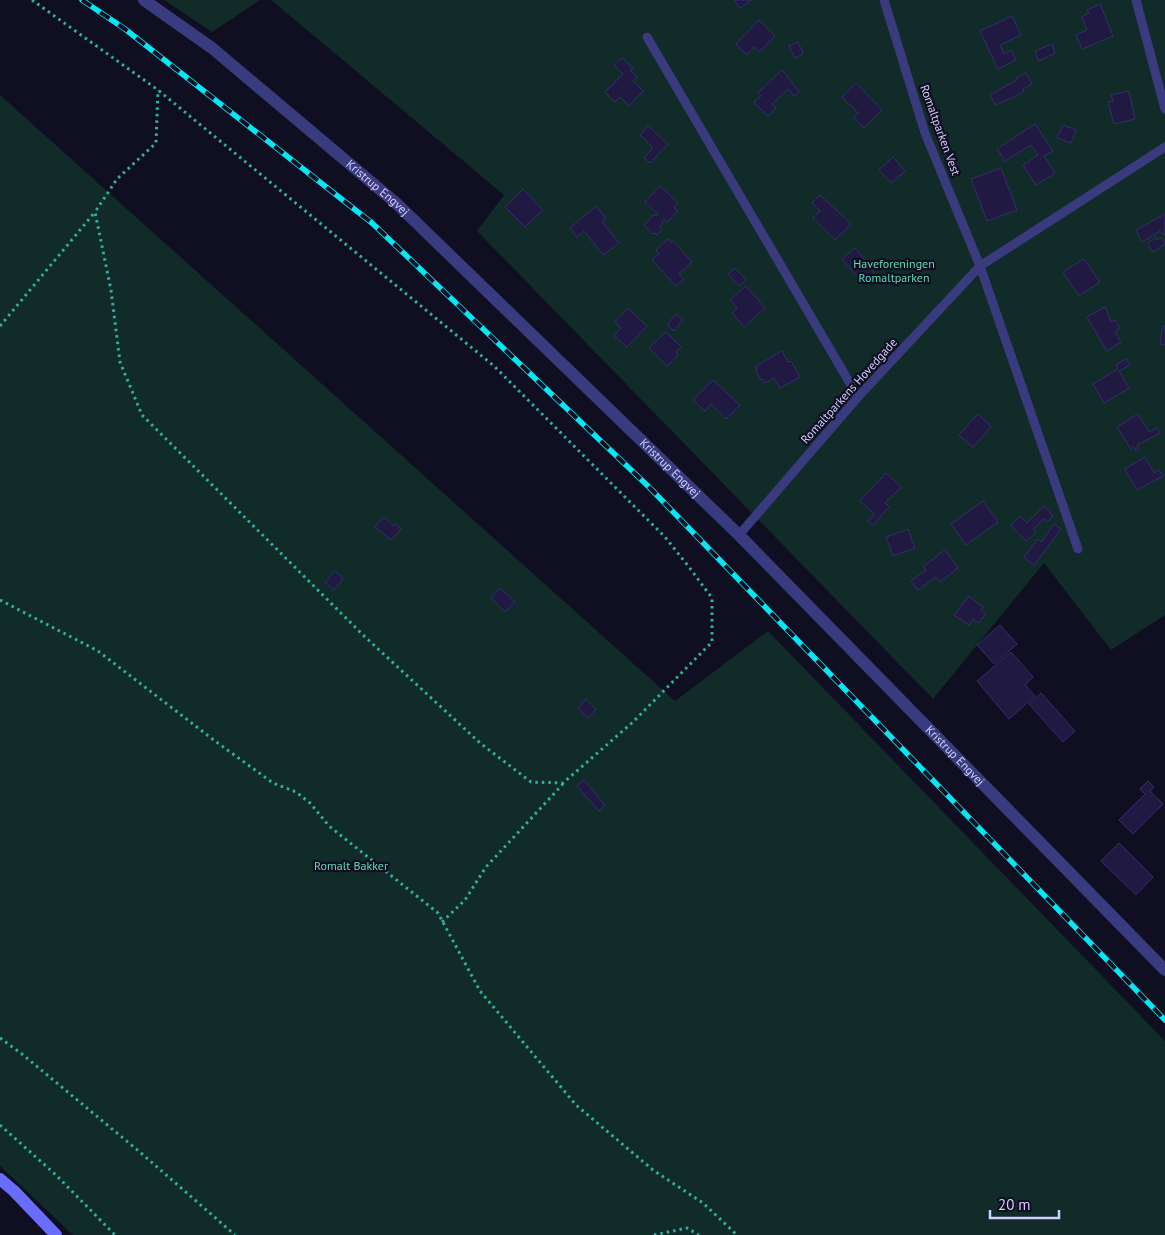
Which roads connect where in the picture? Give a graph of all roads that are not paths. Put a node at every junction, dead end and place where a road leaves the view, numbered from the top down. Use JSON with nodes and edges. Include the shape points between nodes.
{"nodes":[{"id":1,"x":144,"y":0,"type":"edge"},
{"id":2,"x":884,"y":0,"type":"edge"},
{"id":3,"x":1136,"y":0,"type":"edge"},
{"id":4,"x":647,"y":37,"type":"dead end"},
{"id":5,"x":1165,"y":109,"type":"edge"},
{"id":6,"x":1165,"y":147,"type":"edge"},
{"id":7,"x":980,"y":266,"type":"junction"},
{"id":8,"x":858,"y":397,"type":"junction"},
{"id":9,"x":739,"y":535,"type":"junction"},
{"id":10,"x":1078,"y":549,"type":"dead end"},
{"id":11,"x":1165,"y":970,"type":"edge"},
{"id":12,"x":0,"y":1179,"type":"edge"},
{"id":13,"x":56,"y":1235,"type":"edge"}],
"edges":[{"from":1,"to":9,"type":"street","name":"Kristrup Engvej","via":[[212,48],[396,203]]},
{"from":2,"to":7,"type":"lane","name":"Romaltparken Vest","via":[[925,132]]},
{"from":3,"to":5,"type":"lane"},
{"from":4,"to":8,"type":"lane"},
{"from":6,"to":7,"type":"lane","name":"Romaltparkens Hovedgade"},
{"from":7,"to":8,"type":"lane","name":"Romaltparkens Hovedgade"},
{"from":7,"to":10,"type":"lane"},
{"from":8,"to":9,"type":"lane","name":"Romaltparkens Hovedgade"},
{"from":9,"to":11,"type":"street","name":"Kristrup Engvej"},
{"from":12,"to":13,"type":"street"}]}
